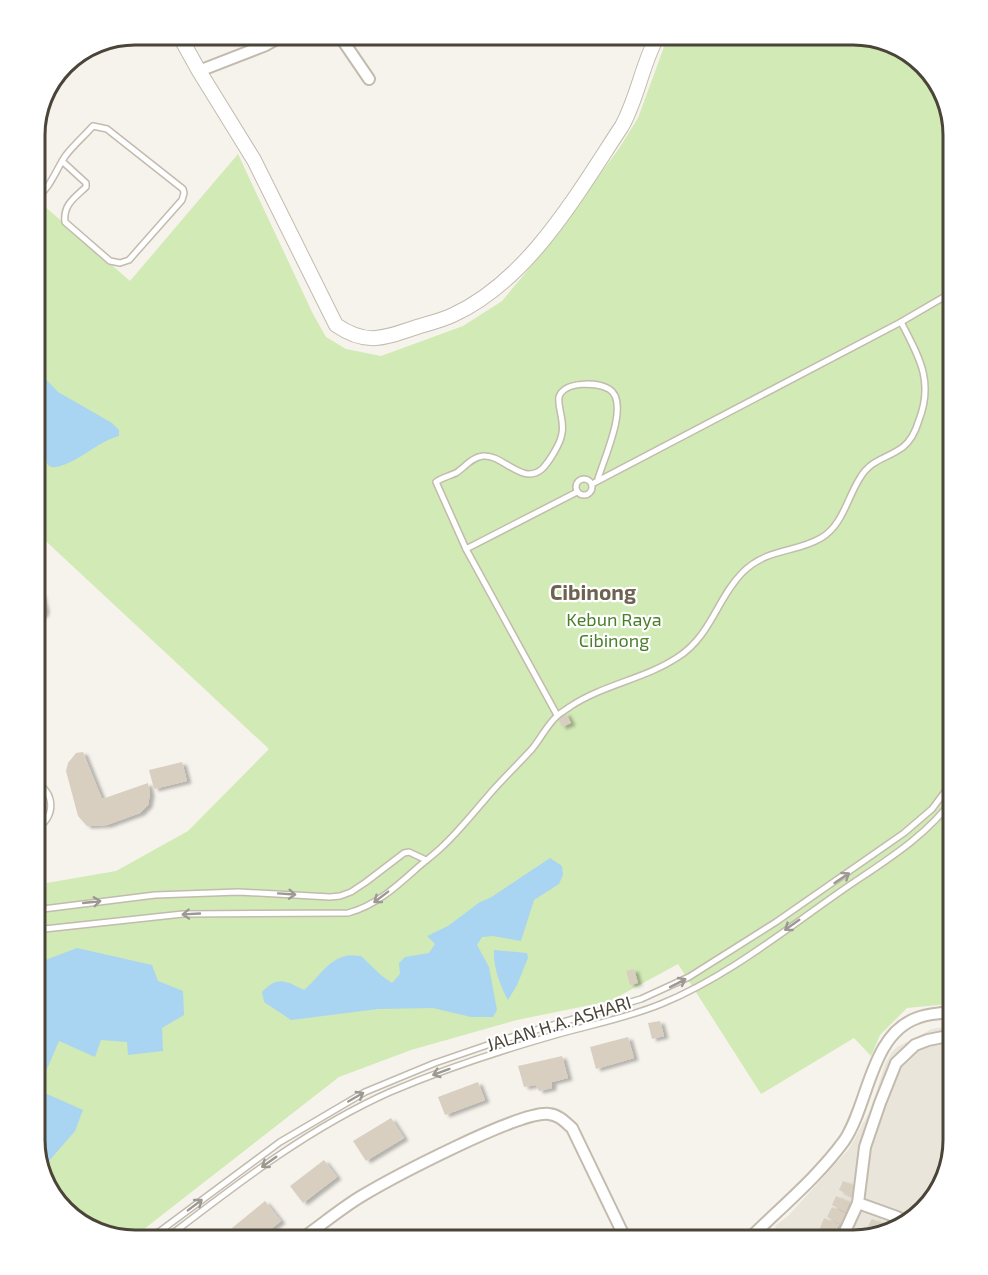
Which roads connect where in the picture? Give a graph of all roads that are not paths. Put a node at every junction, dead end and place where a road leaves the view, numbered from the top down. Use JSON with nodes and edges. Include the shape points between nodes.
{"nodes":[{"id":1,"x":185,"y":45,"type":"edge"},
{"id":2,"x":266,"y":45,"type":"edge"},
{"id":3,"x":346,"y":45,"type":"edge"},
{"id":4,"x":653,"y":45,"type":"edge"},
{"id":5,"x":199,"y":71,"type":"junction"},
{"id":6,"x":369,"y":79,"type":"dead end"},
{"id":7,"x":62,"y":161,"type":"junction"},
{"id":8,"x":45,"y":189,"type":"edge"},
{"id":9,"x":943,"y":298,"type":"edge"},
{"id":10,"x":901,"y":322,"type":"junction"},
{"id":11,"x":598,"y":479,"type":"junction"},
{"id":12,"x":592,"y":484,"type":"junction"},
{"id":13,"x":577,"y":492,"type":"junction"},
{"id":14,"x":466,"y":549,"type":"junction"},
{"id":15,"x":557,"y":715,"type":"junction"},
{"id":16,"x":45,"y":790,"type":"edge"},
{"id":17,"x":943,"y":795,"type":"edge"},
{"id":18,"x":943,"y":810,"type":"edge"},
{"id":19,"x":45,"y":820,"type":"edge"},
{"id":20,"x":920,"y":820,"type":"junction"},
{"id":21,"x":925,"y":829,"type":"junction"},
{"id":22,"x":426,"y":860,"type":"junction"},
{"id":23,"x":45,"y":909,"type":"edge"},
{"id":24,"x":45,"y":929,"type":"edge"},
{"id":25,"x":655,"y":994,"type":"junction"},
{"id":26,"x":659,"y":1005,"type":"junction"},
{"id":27,"x":943,"y":1013,"type":"edge"},
{"id":28,"x":943,"y":1037,"type":"edge"},
{"id":29,"x":460,"y":1054,"type":"junction"},
{"id":30,"x":463,"y":1064,"type":"junction"},
{"id":31,"x":280,"y":1142,"type":"junction"},
{"id":32,"x":286,"y":1150,"type":"junction"},
{"id":33,"x":858,"y":1203,"type":"junction"},
{"id":34,"x":899,"y":1217,"type":"edge"},
{"id":35,"x":161,"y":1230,"type":"edge"},
{"id":36,"x":177,"y":1230,"type":"edge"},
{"id":37,"x":314,"y":1230,"type":"edge"},
{"id":38,"x":621,"y":1230,"type":"edge"},
{"id":39,"x":758,"y":1230,"type":"edge"},
{"id":40,"x":846,"y":1230,"type":"edge"}],
"edges":[{"from":1,"to":5,"type":"street"},
{"from":2,"to":5,"type":"street"},
{"from":3,"to":6,"type":"street"},
{"from":4,"to":5,"type":"street","via":[[622,126],[532,255],[452,315],[385,338],[366,339],[336,325],[254,160]]},
{"from":7,"to":7,"type":"lane","via":[[93,126],[102,126],[183,189],[182,200],[129,260],[110,261],[65,222],[67,206],[86,183]]},
{"from":7,"to":8,"type":"lane"},
{"from":9,"to":10,"type":"lane"},
{"from":10,"to":11,"type":"lane"},
{"from":10,"to":15,"type":"lane","via":[[926,378],[921,417],[903,447],[874,461],[859,478],[832,530],[820,539],[781,550],[744,570],[720,602],[703,635],[677,658],[636,678],[600,689]]},
{"from":11,"to":12,"type":"lane"},
{"from":11,"to":14,"type":"lane","via":[[616,423],[615,395],[594,384],[568,387],[558,400],[562,434],[542,469],[525,474],[492,457],[480,456],[436,482]]},
{"from":12,"to":13,"type":"lane","via":[[590,494],[583,496]]},
{"from":12,"to":13,"type":"lane","via":[[580,480]]},
{"from":13,"to":14,"type":"lane"},
{"from":14,"to":15,"type":"lane"},
{"from":15,"to":22,"type":"lane","via":[[462,826]]},
{"from":16,"to":19,"type":"lane","via":[[51,808]]},
{"from":17,"to":20,"type":"lane","name":"JALAN H.A. ASHARI"},
{"from":18,"to":21,"type":"lane","name":"JALAN H.A. ASHARI"},
{"from":20,"to":21,"type":"lane"},
{"from":25,"to":20,"type":"lane","name":"JALAN H.A. ASHARI","one_way":true,"via":[[776,922]]},
{"from":21,"to":26,"type":"lane","name":"JALAN H.A. ASHARI","one_way":true,"via":[[760,948],[689,992]]},
{"from":23,"to":22,"type":"lane","one_way":true,"via":[[155,895],[239,892],[330,897],[351,892],[404,853]]},
{"from":22,"to":24,"type":"lane","one_way":true,"via":[[370,905],[348,913],[183,914]]},
{"from":25,"to":26,"type":"lane"},
{"from":25,"to":29,"type":"lane","name":"JALAN H.A. ASHARI"},
{"from":26,"to":30,"type":"lane","name":"JALAN H.A. ASHARI"},
{"from":27,"to":39,"type":"street","via":[[916,1018],[893,1035],[876,1062],[856,1120],[843,1142]]},
{"from":28,"to":33,"type":"street","via":[[915,1045],[896,1063],[865,1147]]},
{"from":29,"to":30,"type":"lane"},
{"from":31,"to":29,"type":"lane","name":"JALAN H.A. ASHARI","one_way":true,"via":[[365,1092]]},
{"from":30,"to":32,"type":"lane","name":"JALAN H.A. ASHARI","one_way":true,"via":[[370,1101]]},
{"from":31,"to":32,"type":"lane"},
{"from":35,"to":31,"type":"lane","name":"JALAN H.A. ASHARI","one_way":true},
{"from":32,"to":36,"type":"lane","name":"JALAN H.A. ASHARI","one_way":true},
{"from":33,"to":34,"type":"street"},
{"from":33,"to":40,"type":"street"},
{"from":37,"to":38,"type":"street","via":[[360,1198],[417,1167],[514,1121],[549,1114],[563,1119],[572,1128]]}]}
